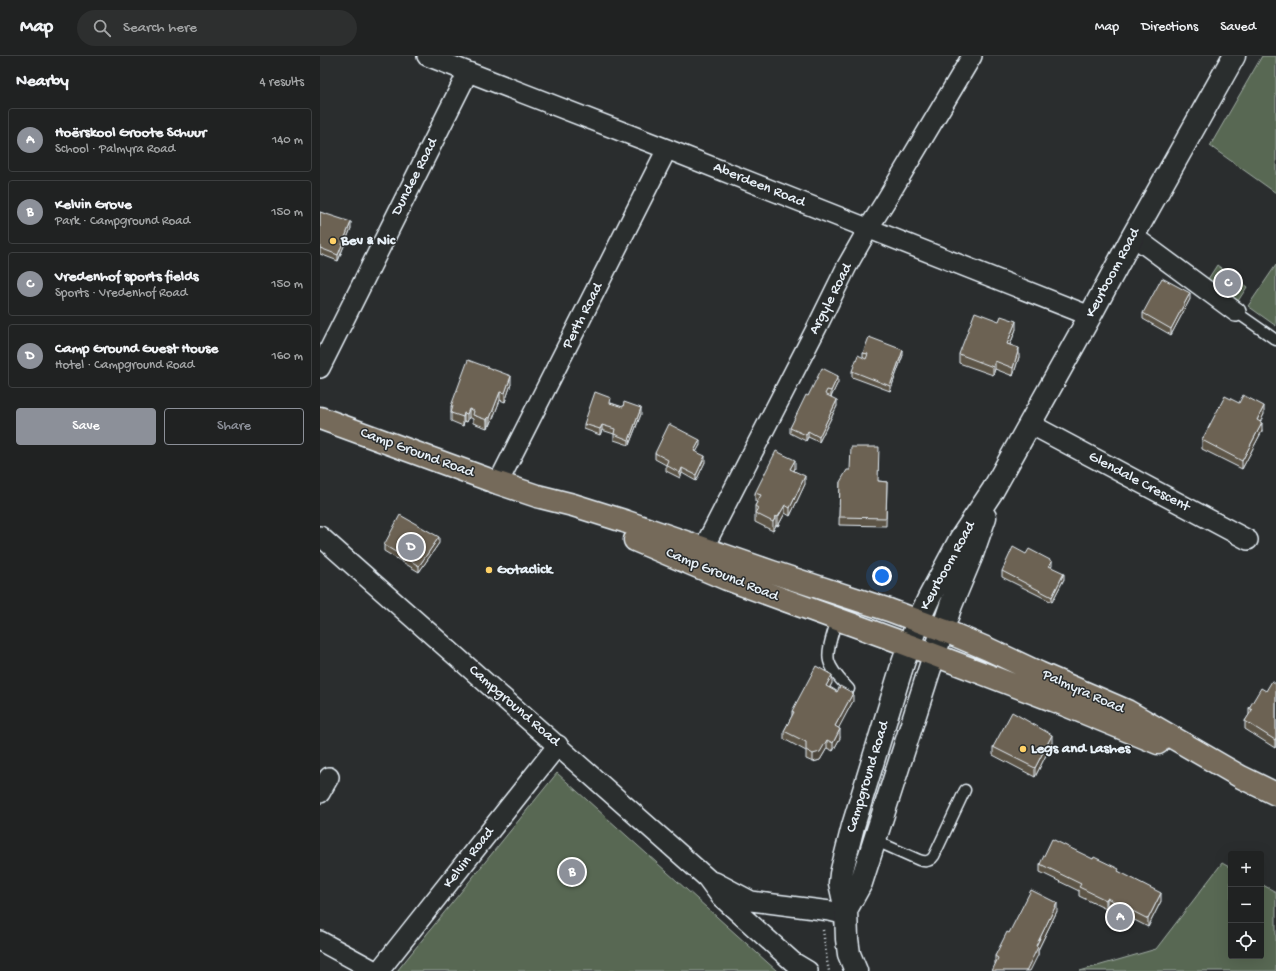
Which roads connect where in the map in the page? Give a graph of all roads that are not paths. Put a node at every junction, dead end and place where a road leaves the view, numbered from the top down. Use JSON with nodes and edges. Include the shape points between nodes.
{"nodes":[{"id":1,"x":427,"y":56,"type":"edge"},
{"id":2,"x":972,"y":56,"type":"edge"},
{"id":3,"x":1234,"y":56,"type":"edge"},
{"id":4,"x":468,"y":72,"type":"junction"},
{"id":5,"x":667,"y":149,"type":"junction"},
{"id":6,"x":868,"y":228,"type":"junction"},
{"id":7,"x":1133,"y":236,"type":"junction"},
{"id":8,"x":1236,"y":312,"type":"joint"},
{"id":9,"x":1090,"y":316,"type":"junction"},
{"id":10,"x":1276,"y":340,"type":"edge"},
{"id":11,"x":320,"y":368,"type":"edge"},
{"id":12,"x":320,"y":418,"type":"edge"},
{"id":13,"x":1030,"y":424,"type":"junction"},
{"id":14,"x":498,"y":483,"type":"junction"},
{"id":15,"x":993,"y":490,"type":"junction"},
{"id":16,"x":537,"y":496,"type":"junction"},
{"id":17,"x":320,"y":536,"type":"edge"},
{"id":18,"x":1248,"y":540,"type":"dead end"},
{"id":19,"x":703,"y":549,"type":"junction"},
{"id":20,"x":837,"y":619,"type":"junction"},
{"id":21,"x":918,"y":621,"type":"junction"},
{"id":22,"x":943,"y":630,"type":"junction"},
{"id":23,"x":909,"y":646,"type":"junction"},
{"id":24,"x":934,"y":655,"type":"junction"},
{"id":25,"x":850,"y":689,"type":"dead end"},
{"id":26,"x":558,"y":745,"type":"junction"},
{"id":27,"x":1240,"y":777,"type":"junction"},
{"id":28,"x":964,"y":790,"type":"dead end"},
{"id":29,"x":1276,"y":794,"type":"edge"},
{"id":30,"x":874,"y":840,"type":"junction"},
{"id":31,"x":707,"y":878,"type":"junction"},
{"id":32,"x":846,"y":912,"type":"junction"},
{"id":33,"x":320,"y":941,"type":"edge"},
{"id":34,"x":851,"y":970,"type":"edge"},
{"id":35,"x":375,"y":971,"type":"edge"},
{"id":36,"x":379,"y":971,"type":"edge"},
{"id":37,"x":808,"y":971,"type":"edge"}],
"edges":[{"from":1,"to":4,"type":"street","name":"Aberdeen Road"},
{"from":2,"to":6,"type":"street","name":"Argyle Road"},
{"from":3,"to":7,"type":"main road","name":"Keurboom Road"},
{"from":4,"to":5,"type":"street","name":"Aberdeen Road"},
{"from":4,"to":11,"type":"street","name":"Dundee Road"},
{"from":5,"to":6,"type":"street","name":"Aberdeen Road"},
{"from":5,"to":14,"type":"street","name":"Perth Road"},
{"from":6,"to":9,"type":"street","name":"Aberdeen Road"},
{"from":6,"to":19,"type":"street","name":"Argyle Road"},
{"from":7,"to":8,"type":"street"},
{"from":7,"to":9,"type":"main road","name":"Keurboom Road"},
{"from":8,"to":10,"type":"lane"},
{"from":9,"to":13,"type":"main road","name":"Keurboom Road"},
{"from":12,"to":14,"type":"main road","name":"Camp Ground Road"},
{"from":13,"to":15,"type":"main road","name":"Keurboom Road"},
{"from":13,"to":18,"type":"street","name":"Glendale Crescent"},
{"from":14,"to":16,"type":"main road","name":"Camp Ground Road"},
{"from":15,"to":21,"type":"main road","name":"Keurboom Road","via":[[961,538]]},
{"from":15,"to":22,"type":"main road","name":"Keurboom Road"},
{"from":16,"to":19,"type":"main road","name":"Camp Ground Road","via":[[602,514]]},
{"from":16,"to":20,"type":"main road","name":"Camp Ground Road","via":[[727,579]]},
{"from":17,"to":26,"type":"street","name":"Campground Road"},
{"from":19,"to":21,"type":"main road","name":"Camp Ground Road"},
{"from":20,"to":23,"type":"main road","name":"Camp Ground Road"},
{"from":20,"to":25,"type":"lane","via":[[829,661],[836,674]]},
{"from":21,"to":22,"type":"main road","name":"Palmyra Road"},
{"from":21,"to":23,"type":"main road","name":"Keurboom Road"},
{"from":22,"to":24,"type":"main road","name":"Keurboom Road"},
{"from":22,"to":27,"type":"main road","name":"Palmyra Road","via":[[1126,711]]},
{"from":23,"to":24,"type":"main road","name":"Palmyra Road"},
{"from":23,"to":32,"type":"main road","name":"Campground Road","via":[[846,851],[840,883]]},
{"from":24,"to":27,"type":"main road","name":"Palmyra Road","via":[[1058,702]]},
{"from":24,"to":30,"type":"main road","name":"Campground Road"},
{"from":26,"to":31,"type":"street","name":"Campground Road"},
{"from":26,"to":36,"type":"street","name":"Kelvin Road"},
{"from":27,"to":29,"type":"main road","name":"Palmyra Road"},
{"from":28,"to":30,"type":"lane","via":[[931,860],[918,860]]},
{"from":30,"to":32,"type":"main road","name":"Campground Road","via":[[861,883]]},
{"from":31,"to":32,"type":"street","name":"Campground Road","via":[[751,901]]},
{"from":31,"to":37,"type":"street","name":"Campground Road","via":[[721,897],[793,962]]},
{"from":32,"to":34,"type":"main road","name":"Campground Road"},
{"from":33,"to":35,"type":"street"}]}
